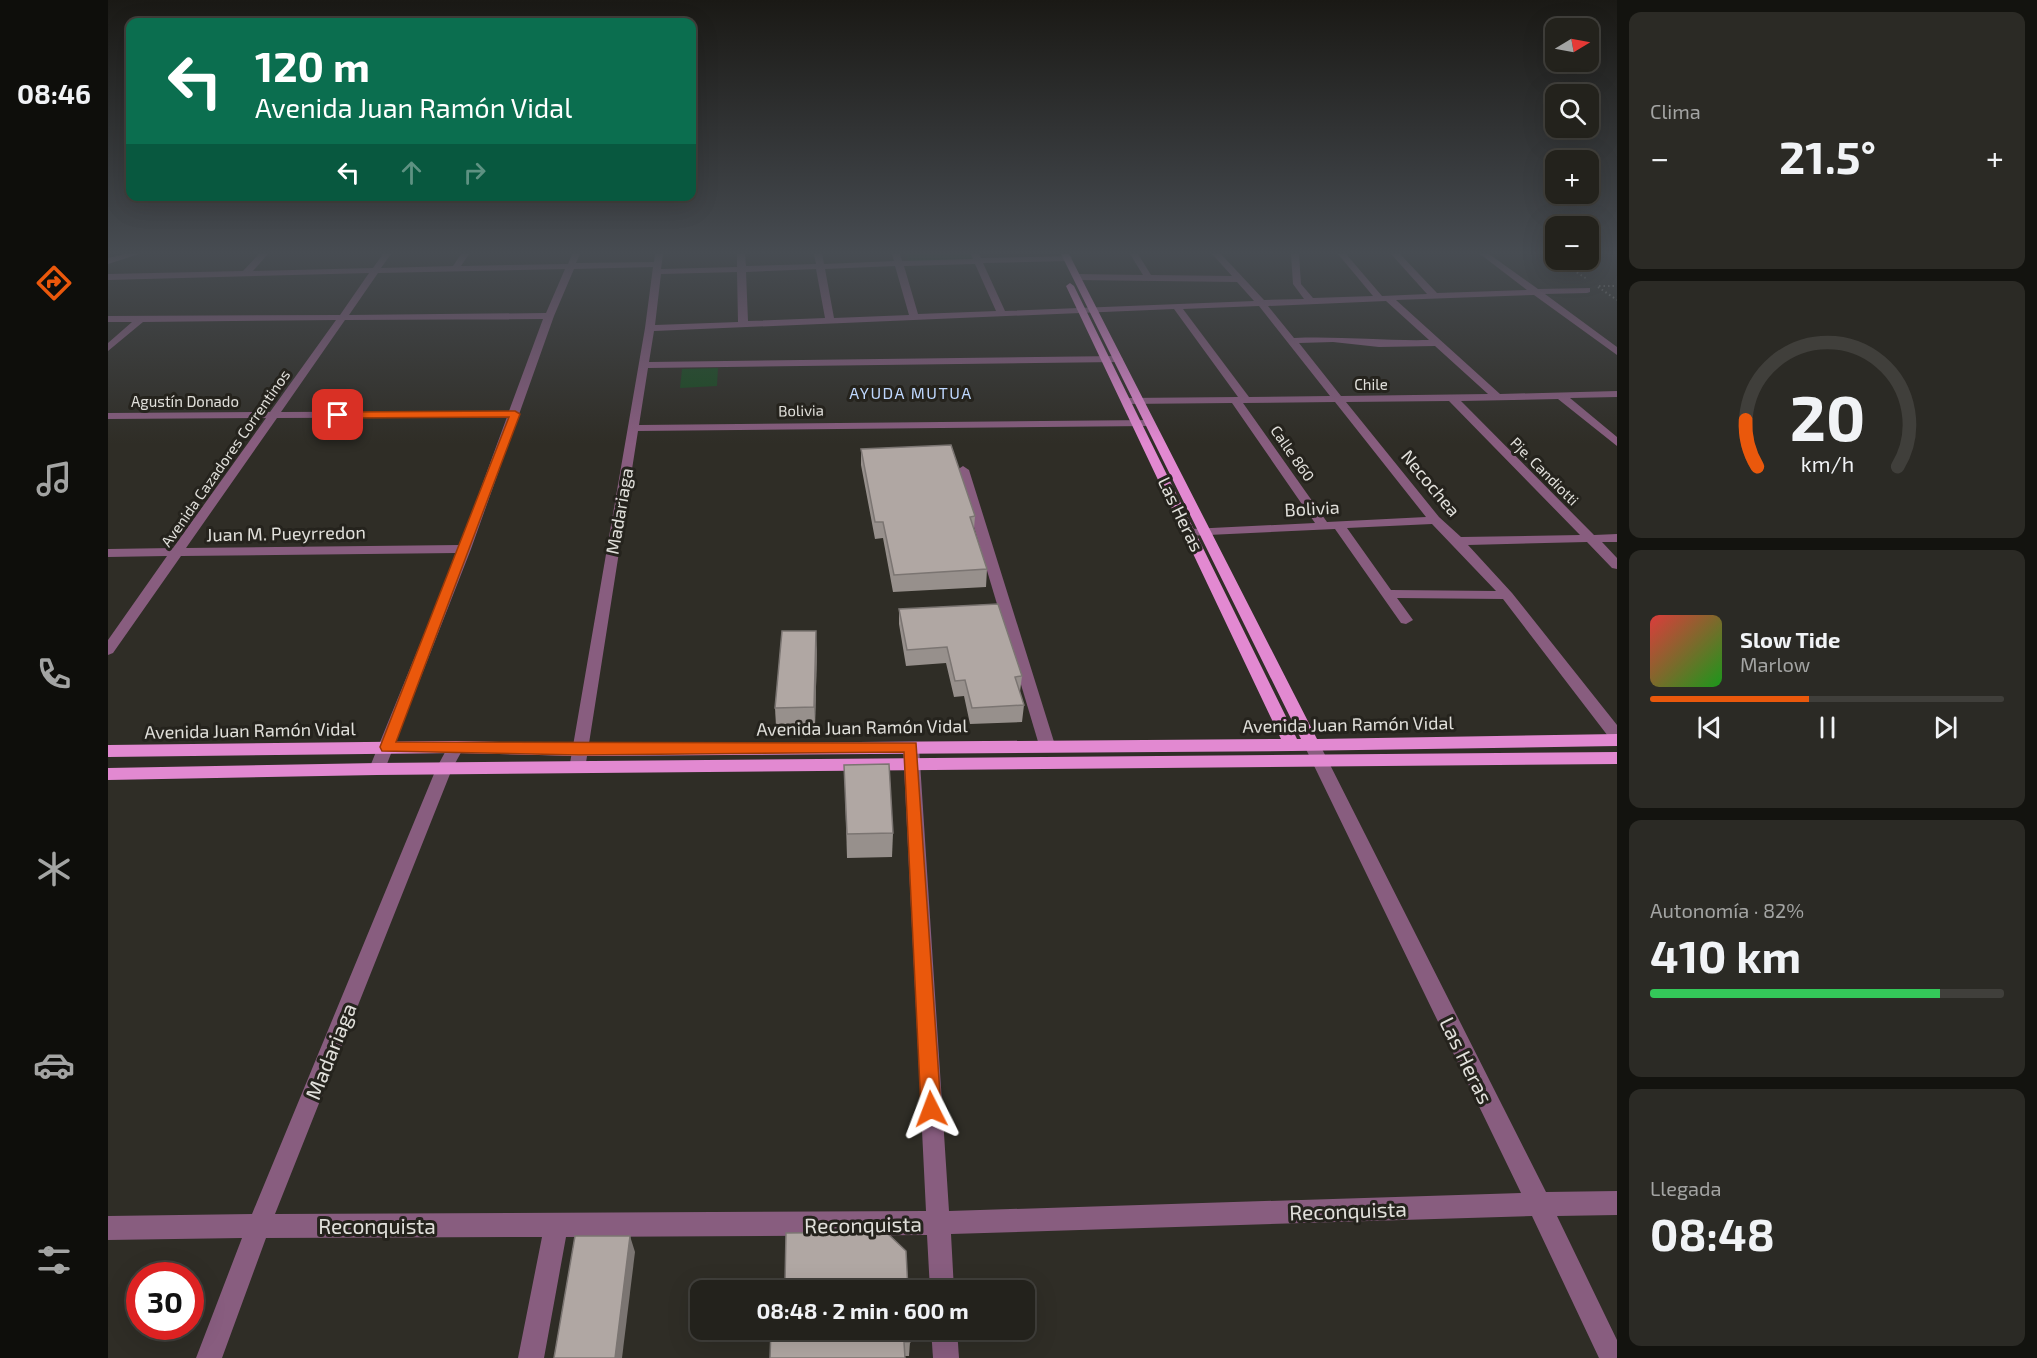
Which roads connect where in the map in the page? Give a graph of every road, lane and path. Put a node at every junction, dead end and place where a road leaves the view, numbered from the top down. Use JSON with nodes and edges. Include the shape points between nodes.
{"nodes":[{"id":1,"x":305,"y":317,"type":"edge"},
{"id":2,"x":343,"y":317,"type":"edge"},
{"id":3,"x":549,"y":317,"type":"edge"},
{"id":4,"x":651,"y":317,"type":"edge"},
{"id":5,"x":743,"y":317,"type":"edge"},
{"id":6,"x":829,"y":317,"type":"edge"},
{"id":7,"x":933,"y":317,"type":"edge"},
{"id":8,"x":1091,"y":317,"type":"edge"},
{"id":9,"x":1184,"y":317,"type":"edge"},
{"id":10,"x":1272,"y":317,"type":"edge"},
{"id":11,"x":1408,"y":317,"type":"edge"},
{"id":12,"x":1569,"y":317,"type":"edge"},
{"id":13,"x":915,"y":318,"type":"joint"},
{"id":14,"x":108,"y":319,"type":"edge"},
{"id":15,"x":140,"y":319,"type":"junction"},
{"id":16,"x":830,"y":322,"type":"junction"},
{"id":17,"x":743,"y":325,"type":"junction"},
{"id":18,"x":650,"y":328,"type":"junction"},
{"id":19,"x":1290,"y":341,"type":"junction"},
{"id":20,"x":1439,"y":343,"type":"junction"},
{"id":21,"x":108,"y":348,"type":"edge"},
{"id":22,"x":1617,"y":352,"type":"edge"},
{"id":23,"x":1112,"y":359,"type":"junction"},
{"id":24,"x":643,"y":365,"type":"junction"},
{"id":25,"x":1617,"y":394,"type":"edge"},
{"id":26,"x":1560,"y":395,"type":"junction"},
{"id":27,"x":1452,"y":398,"type":"junction"},
{"id":28,"x":1499,"y":398,"type":"junction"},
{"id":29,"x":1338,"y":399,"type":"junction"},
{"id":30,"x":1241,"y":400,"type":"junction"},
{"id":31,"x":1132,"y":401,"type":"junction"},
{"id":32,"x":515,"y":414,"type":"junction"},
{"id":33,"x":108,"y":416,"type":"edge"},
{"id":34,"x":272,"y":416,"type":"junction"},
{"id":35,"x":1142,"y":423,"type":"junction"},
{"id":36,"x":633,"y":428,"type":"junction"},
{"id":37,"x":1617,"y":443,"type":"edge"},
{"id":38,"x":963,"y":470,"type":"dead end"},
{"id":39,"x":1435,"y":520,"type":"junction"},
{"id":40,"x":1331,"y":525,"type":"junction"},
{"id":41,"x":1205,"y":532,"type":"junction"},
{"id":42,"x":1191,"y":533,"type":"junction"},
{"id":43,"x":1617,"y":538,"type":"edge"},
{"id":44,"x":1592,"y":540,"type":"junction"},
{"id":45,"x":1459,"y":542,"type":"junction"},
{"id":46,"x":465,"y":549,"type":"junction"},
{"id":47,"x":176,"y":552,"type":"junction"},
{"id":48,"x":108,"y":553,"type":"edge"},
{"id":49,"x":1617,"y":565,"type":"edge"},
{"id":50,"x":1387,"y":594,"type":"junction"},
{"id":51,"x":1504,"y":595,"type":"junction"},
{"id":52,"x":1406,"y":620,"type":"dead end"},
{"id":53,"x":108,"y":650,"type":"edge"},
{"id":54,"x":1617,"y":738,"type":"edge"},
{"id":55,"x":1047,"y":745,"type":"junction"},
{"id":56,"x":1293,"y":745,"type":"junction"},
{"id":57,"x":387,"y":747,"type":"junction"},
{"id":58,"x":456,"y":747,"type":"junction"},
{"id":59,"x":579,"y":750,"type":"junction"},
{"id":60,"x":108,"y":752,"type":"edge"},
{"id":61,"x":1316,"y":753,"type":"junction"},
{"id":62,"x":912,"y":756,"type":"junction"},
{"id":63,"x":1617,"y":758,"type":"edge"},
{"id":64,"x":377,"y":769,"type":"junction"},
{"id":65,"x":444,"y":769,"type":"junction"},
{"id":66,"x":577,"y":769,"type":"junction"},
{"id":67,"x":108,"y":774,"type":"edge"},
{"id":68,"x":1617,"y":1203,"type":"edge"},
{"id":69,"x":1539,"y":1204,"type":"junction"},
{"id":70,"x":937,"y":1223,"type":"junction"},
{"id":71,"x":259,"y":1225,"type":"junction"},
{"id":72,"x":556,"y":1227,"type":"junction"},
{"id":73,"x":108,"y":1228,"type":"edge"},
{"id":74,"x":941,"y":1280,"type":"edge"},
{"id":75,"x":945,"y":1340,"type":"edge"},
{"id":76,"x":209,"y":1358,"type":"edge"},
{"id":77,"x":531,"y":1358,"type":"edge"},
{"id":78,"x":946,"y":1358,"type":"edge"},
{"id":79,"x":1612,"y":1358,"type":"edge"}],
"edges":[{"from":1,"to":15,"type":"street"},
{"from":2,"to":34,"type":"street","name":"Avenida Cazadores Correntinos"},
{"from":3,"to":32,"type":"street"},
{"from":4,"to":18,"type":"street","name":"Madariaga"},
{"from":5,"to":17,"type":"street"},
{"from":6,"to":16,"type":"street"},
{"from":7,"to":13,"type":"street"},
{"from":8,"to":23,"type":"main road","name":"Las Heras"},
{"from":9,"to":30,"type":"street","name":"Calle 860"},
{"from":10,"to":19,"type":"street","name":"Necochea"},
{"from":11,"to":20,"type":"street"},
{"from":12,"to":22,"type":"street"},
{"from":13,"to":16,"type":"street"},
{"from":14,"to":15,"type":"street"},
{"from":15,"to":21,"type":"street"},
{"from":16,"to":17,"type":"street"},
{"from":17,"to":18,"type":"street"},
{"from":18,"to":24,"type":"street","name":"Madariaga"},
{"from":19,"to":20,"type":"street"},
{"from":19,"to":29,"type":"street","name":"Necochea"},
{"from":20,"to":28,"type":"street"},
{"from":23,"to":24,"type":"street"},
{"from":23,"to":31,"type":"main road","name":"Las Heras"},
{"from":24,"to":36,"type":"street","name":"Madariaga"},
{"from":25,"to":26,"type":"street","name":"Chile"},
{"from":26,"to":28,"type":"street","name":"Chile"},
{"from":26,"to":37,"type":"street"},
{"from":27,"to":28,"type":"street","name":"Chile"},
{"from":27,"to":29,"type":"street","name":"Chile"},
{"from":27,"to":44,"type":"street","name":"Pje. Candiotti"},
{"from":29,"to":30,"type":"street","name":"Chile"},
{"from":29,"to":39,"type":"street","name":"Necochea"},
{"from":30,"to":31,"type":"street","name":"Chile"},
{"from":30,"to":40,"type":"street","name":"Calle 860"},
{"from":31,"to":35,"type":"main road","name":"Las Heras"},
{"from":32,"to":34,"type":"street","name":"Agustín Donado"},
{"from":32,"to":46,"type":"street"},
{"from":33,"to":34,"type":"street","name":"Agustín Donado"},
{"from":34,"to":47,"type":"street","name":"Avenida Cazadores Correntinos"},
{"from":35,"to":36,"type":"street","name":"Bolivia"},
{"from":35,"to":41,"type":"main road","name":"Las Heras"},
{"from":35,"to":42,"type":"main road","name":"Las Heras"},
{"from":36,"to":59,"type":"street","name":"Madariaga"},
{"from":38,"to":55,"type":"street"},
{"from":39,"to":40,"type":"street","name":"Bolivia"},
{"from":39,"to":45,"type":"street","name":"Necochea"},
{"from":40,"to":41,"type":"street","name":"Bolivia"},
{"from":40,"to":50,"type":"street","name":"Calle 860"},
{"from":41,"to":42,"type":"street","name":"Bolivia"},
{"from":41,"to":61,"type":"main road","name":"Las Heras"},
{"from":42,"to":56,"type":"main road","name":"Las Heras"},
{"from":43,"to":44,"type":"street"},
{"from":44,"to":45,"type":"street"},
{"from":44,"to":49,"type":"street","name":"Pje. Candiotti"},
{"from":45,"to":51,"type":"street","name":"Necochea"},
{"from":46,"to":47,"type":"street","name":"Juan M. Pueyrredon"},
{"from":46,"to":57,"type":"street"},
{"from":47,"to":48,"type":"street","name":"Juan M. Pueyrredon"},
{"from":47,"to":53,"type":"street","name":"Avenida Cazadores Correntinos"},
{"from":50,"to":51,"type":"street"},
{"from":50,"to":52,"type":"street","name":"Calle 860"},
{"from":51,"to":54,"type":"street","name":"Necochea"},
{"from":54,"to":61,"type":"main road","name":"Avenida Juan Ramón Vidal"},
{"from":55,"to":56,"type":"main road","name":"Avenida Juan Ramón Vidal"},
{"from":55,"to":62,"type":"main road","name":"Avenida Juan Ramón Vidal"},
{"from":56,"to":61,"type":"street"},
{"from":57,"to":58,"type":"main road","name":"Avenida Juan Ramón Vidal"},
{"from":57,"to":60,"type":"main road","name":"Avenida Juan Ramón Vidal"},
{"from":57,"to":64,"type":"street"},
{"from":58,"to":59,"type":"main road","name":"Avenida Juan Ramón Vidal"},
{"from":58,"to":65,"type":"street","name":"Madariaga"},
{"from":59,"to":62,"type":"main road","name":"Avenida Juan Ramón Vidal"},
{"from":59,"to":66,"type":"street","name":"Madariaga"},
{"from":61,"to":62,"type":"main road","name":"Avenida Juan Ramón Vidal"},
{"from":61,"to":63,"type":"main road","name":"Avenida Juan Ramón Vidal"},
{"from":61,"to":69,"type":"street","name":"Las Heras"},
{"from":62,"to":66,"type":"main road","name":"Avenida Juan Ramón Vidal"},
{"from":62,"to":70,"type":"street"},
{"from":64,"to":65,"type":"main road","name":"Avenida Juan Ramón Vidal"},
{"from":64,"to":67,"type":"main road","name":"Avenida Juan Ramón Vidal"},
{"from":65,"to":66,"type":"main road","name":"Avenida Juan Ramón Vidal"},
{"from":65,"to":71,"type":"street","name":"Madariaga"},
{"from":68,"to":69,"type":"street","name":"Reconquista"},
{"from":69,"to":70,"type":"street","name":"Reconquista"},
{"from":69,"to":79,"type":"street","name":"Las Heras"},
{"from":70,"to":72,"type":"street","name":"Reconquista"},
{"from":70,"to":74,"type":"street"},
{"from":71,"to":72,"type":"street","name":"Reconquista"},
{"from":71,"to":73,"type":"street","name":"Reconquista"},
{"from":71,"to":76,"type":"street","name":"Madariaga"},
{"from":72,"to":77,"type":"street"},
{"from":75,"to":78,"type":"street"}]}
